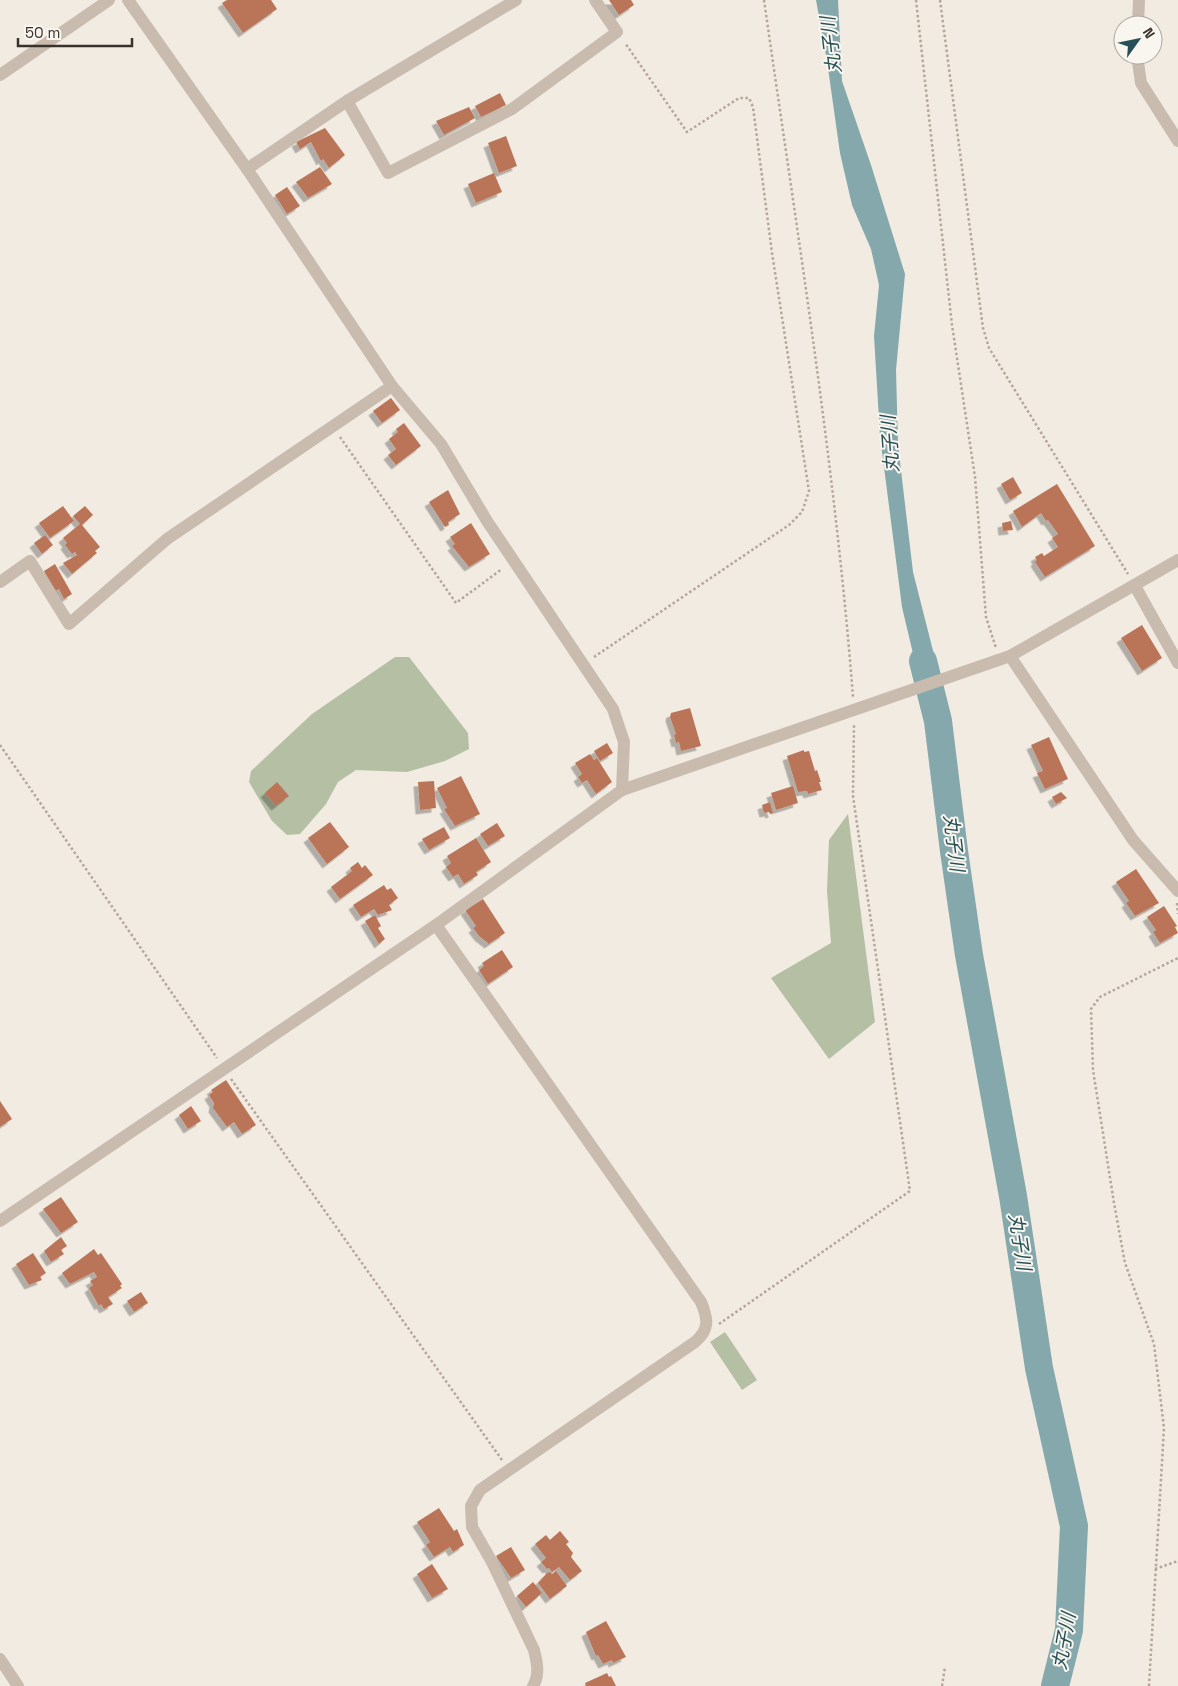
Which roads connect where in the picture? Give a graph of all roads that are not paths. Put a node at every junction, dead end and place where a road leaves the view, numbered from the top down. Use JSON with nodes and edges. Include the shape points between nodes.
{"nodes":[{"id":1,"x":109,"y":0,"type":"edge"},
{"id":2,"x":128,"y":0,"type":"edge"},
{"id":3,"x":516,"y":0,"type":"edge"},
{"id":4,"x":595,"y":0,"type":"edge"},
{"id":5,"x":1139,"y":0,"type":"edge"},
{"id":6,"x":1138,"y":15,"type":"edge"},
{"id":7,"x":1139,"y":65,"type":"edge"},
{"id":8,"x":0,"y":75,"type":"edge"},
{"id":9,"x":347,"y":101,"type":"junction"},
{"id":10,"x":1178,"y":142,"type":"edge"},
{"id":11,"x":247,"y":169,"type":"junction"},
{"id":12,"x":392,"y":386,"type":"junction"},
{"id":13,"x":1178,"y":560,"type":"edge"},
{"id":14,"x":0,"y":582,"type":"edge"},
{"id":15,"x":1135,"y":586,"type":"junction"},
{"id":16,"x":1005,"y":657,"type":"junction"},
{"id":17,"x":1178,"y":663,"type":"edge"},
{"id":18,"x":622,"y":790,"type":"junction"},
{"id":19,"x":1178,"y":891,"type":"edge"},
{"id":20,"x":436,"y":925,"type":"junction"},
{"id":21,"x":0,"y":1221,"type":"edge"},
{"id":22,"x":0,"y":1659,"type":"edge"},
{"id":23,"x":18,"y":1686,"type":"edge"},
{"id":24,"x":533,"y":1686,"type":"edge"}],
"edges":[{"from":1,"to":8,"type":"street"},
{"from":2,"to":11,"type":"street"},
{"from":3,"to":9,"type":"street"},
{"from":4,"to":9,"type":"street","via":[[617,32],[512,109],[388,173]]},
{"from":5,"to":6,"type":"street"},
{"from":7,"to":10,"type":"street","via":[[1142,83]]},
{"from":9,"to":11,"type":"street"},
{"from":11,"to":12,"type":"street"},
{"from":12,"to":14,"type":"street","via":[[167,539],[69,624],[30,561]]},
{"from":12,"to":18,"type":"street","via":[[440,444],[613,709],[624,742]]},
{"from":13,"to":15,"type":"street"},
{"from":15,"to":16,"type":"street"},
{"from":15,"to":17,"type":"street"},
{"from":16,"to":18,"type":"street"},
{"from":16,"to":19,"type":"street","via":[[1133,840]]},
{"from":18,"to":20,"type":"street"},
{"from":20,"to":21,"type":"street"},
{"from":20,"to":24,"type":"street","via":[[701,1302],[708,1319],[704,1334],[508,1469],[480,1490],[471,1506],[472,1527],[534,1650],[537,1665]]},
{"from":22,"to":23,"type":"street"}]}
